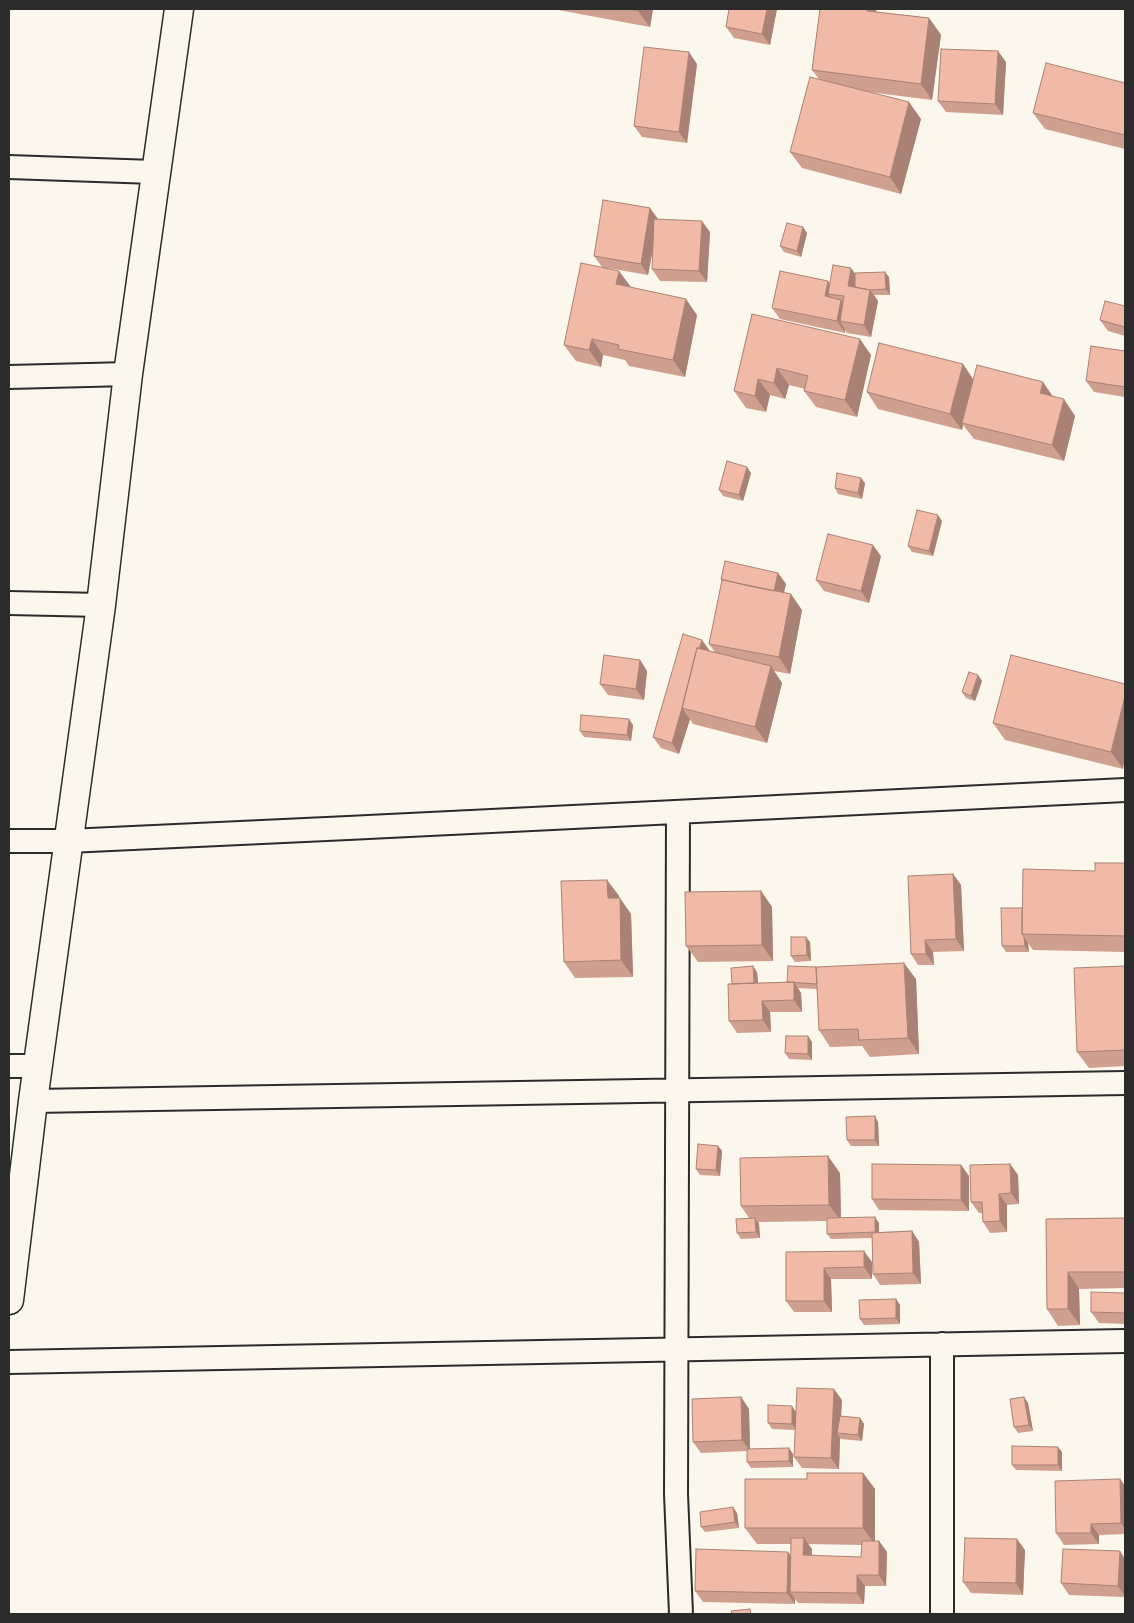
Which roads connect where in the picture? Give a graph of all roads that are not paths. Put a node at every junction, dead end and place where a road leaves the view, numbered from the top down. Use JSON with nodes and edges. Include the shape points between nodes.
{"nodes":[{"id":1,"x":179,"y":9,"type":"edge"},
{"id":2,"x":9,"y":167,"type":"edge"},
{"id":3,"x":154,"y":172,"type":"junction"},
{"id":4,"x":128,"y":374,"type":"junction"},
{"id":5,"x":9,"y":378,"type":"edge"},
{"id":6,"x":9,"y":603,"type":"edge"},
{"id":7,"x":101,"y":605,"type":"junction"},
{"id":8,"x":1125,"y":790,"type":"edge"},
{"id":9,"x":678,"y":813,"type":"junction"},
{"id":10,"x":9,"y":841,"type":"edge"},
{"id":11,"x":68,"y":841,"type":"junction"},
{"id":12,"x":9,"y":1066,"type":"edge"},
{"id":13,"x":38,"y":1066,"type":"junction"},
{"id":14,"x":1125,"y":1083,"type":"edge"},
{"id":15,"x":677,"y":1091,"type":"junction"},
{"id":16,"x":33,"y":1101,"type":"junction"},
{"id":17,"x":9,"y":1298,"type":"edge"},
{"id":18,"x":1125,"y":1341,"type":"edge"},
{"id":19,"x":942,"y":1344,"type":"junction"},
{"id":20,"x":677,"y":1350,"type":"junction"},
{"id":21,"x":9,"y":1362,"type":"edge"},
{"id":22,"x":681,"y":1614,"type":"edge"},
{"id":23,"x":942,"y":1614,"type":"edge"}],
"edges":[{"from":1,"to":3,"type":"street"},
{"from":2,"to":3,"type":"street"},
{"from":3,"to":4,"type":"street"},
{"from":4,"to":5,"type":"street"},
{"from":4,"to":7,"type":"street"},
{"from":6,"to":7,"type":"street"},
{"from":7,"to":11,"type":"street"},
{"from":8,"to":9,"type":"street"},
{"from":9,"to":11,"type":"street"},
{"from":9,"to":15,"type":"street"},
{"from":10,"to":11,"type":"street"},
{"from":11,"to":13,"type":"street"},
{"from":12,"to":13,"type":"street"},
{"from":13,"to":16,"type":"street"},
{"from":14,"to":15,"type":"street"},
{"from":15,"to":16,"type":"street"},
{"from":15,"to":20,"type":"street"},
{"from":16,"to":17,"type":"street"},
{"from":18,"to":19,"type":"street"},
{"from":19,"to":20,"type":"street"},
{"from":19,"to":23,"type":"street"},
{"from":20,"to":21,"type":"street"},
{"from":20,"to":22,"type":"street","via":[[676,1494]]}]}
